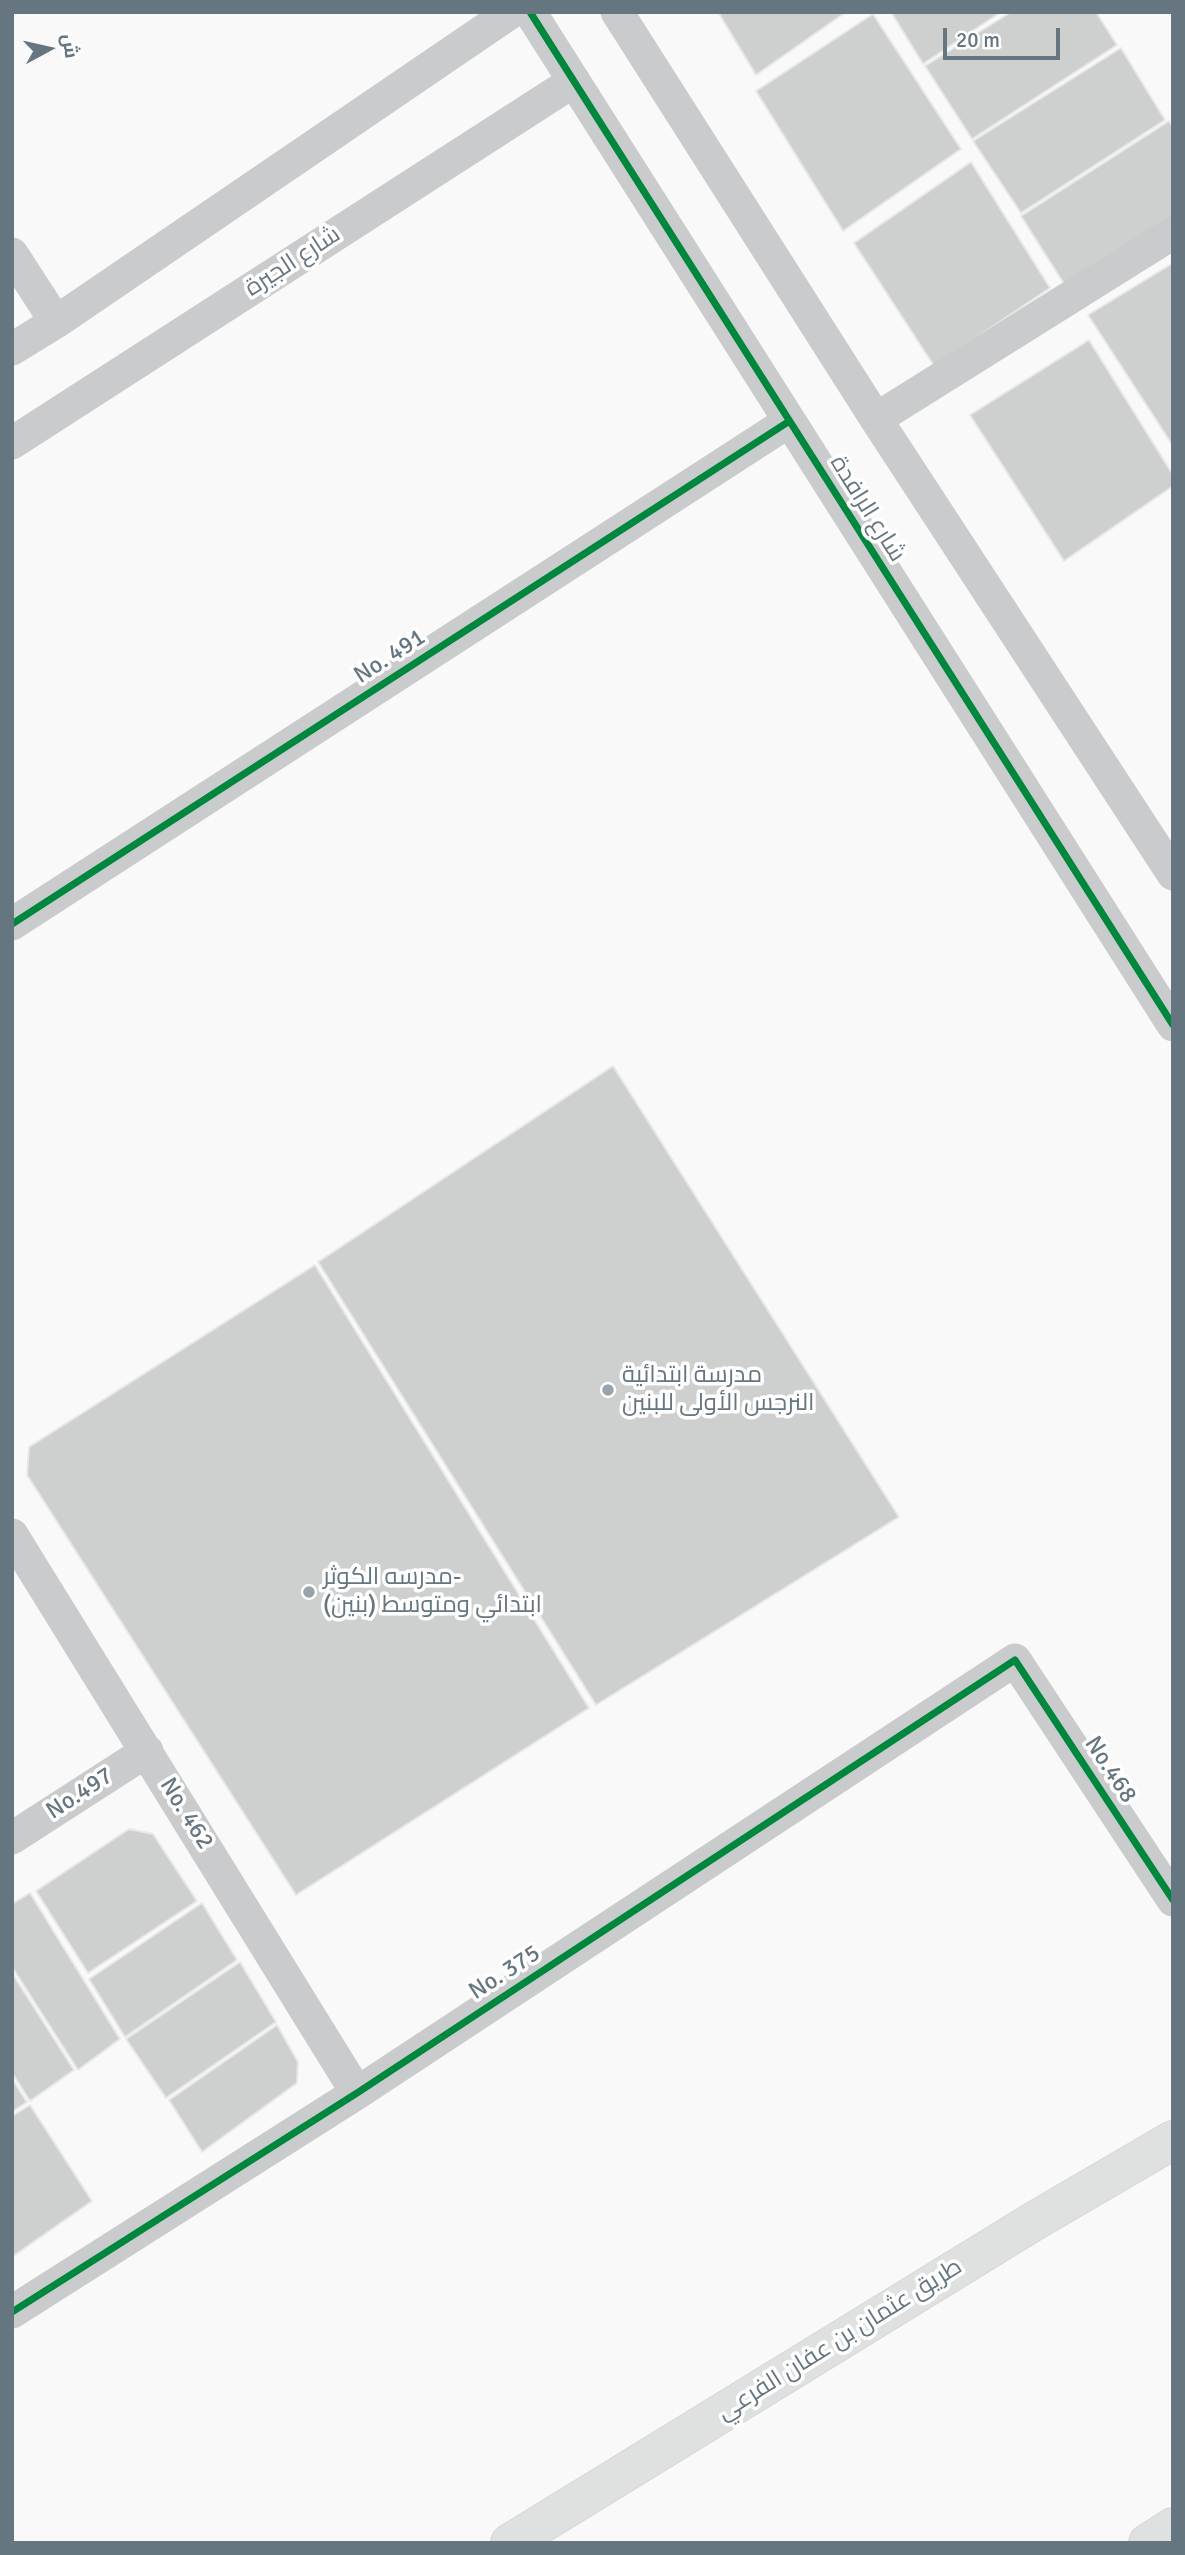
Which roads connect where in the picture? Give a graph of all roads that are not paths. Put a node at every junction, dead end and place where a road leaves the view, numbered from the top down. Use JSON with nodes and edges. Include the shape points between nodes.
{"nodes":[{"id":1,"x":511,"y":12,"type":"edge"},
{"id":2,"x":530,"y":12,"type":"edge"},
{"id":3,"x":617,"y":12,"type":"edge"},
{"id":4,"x":574,"y":81,"type":"junction"},
{"id":5,"x":1173,"y":233,"type":"edge"},
{"id":6,"x":12,"y":254,"type":"edge"},
{"id":7,"x":56,"y":322,"type":"junction"},
{"id":8,"x":12,"y":349,"type":"edge"},
{"id":9,"x":876,"y":419,"type":"junction"},
{"id":10,"x":788,"y":422,"type":"junction"},
{"id":11,"x":12,"y":443,"type":"edge"},
{"id":12,"x":1173,"y":874,"type":"edge"},
{"id":13,"x":12,"y":924,"type":"edge"},
{"id":14,"x":1173,"y":1025,"type":"edge"},
{"id":15,"x":12,"y":1535,"type":"edge"},
{"id":16,"x":1015,"y":1660,"type":"joint"},
{"id":17,"x":147,"y":1751,"type":"junction"},
{"id":18,"x":12,"y":1838,"type":"edge"},
{"id":19,"x":1173,"y":1900,"type":"edge"},
{"id":20,"x":357,"y":2093,"type":"junction"},
{"id":21,"x":1173,"y":2140,"type":"edge"},
{"id":22,"x":12,"y":2312,"type":"edge"},
{"id":23,"x":1173,"y":2527,"type":"edge"},
{"id":24,"x":510,"y":2543,"type":"edge"},
{"id":25,"x":1147,"y":2543,"type":"edge"}],
"edges":[{"from":1,"to":7,"type":"street"},
{"from":2,"to":4,"type":"street","name":"شارع الرافدة"},
{"from":3,"to":9,"type":"street"},
{"from":4,"to":10,"type":"street","name":"شارع الرافدة"},
{"from":4,"to":11,"type":"street","name":"شارع الجيرة"},
{"from":5,"to":9,"type":"street"},
{"from":6,"to":7,"type":"street"},
{"from":7,"to":8,"type":"street"},
{"from":9,"to":12,"type":"street"},
{"from":10,"to":13,"type":"street","name":"No. 491"},
{"from":10,"to":14,"type":"street","name":"شارع الرافدة"},
{"from":15,"to":17,"type":"street","name":"No. 462"},
{"from":16,"to":19,"type":"street","name":"No.468"},
{"from":16,"to":20,"type":"street","name":"No. 375"},
{"from":17,"to":18,"type":"street","name":"No.497"},
{"from":17,"to":20,"type":"street","name":"No. 462"},
{"from":20,"to":22,"type":"street","name":"No. 375"},
{"from":21,"to":24,"type":"main road","name":"طريق عثمان بن عفان الفرعي"},
{"from":23,"to":25,"type":"main road"}]}
